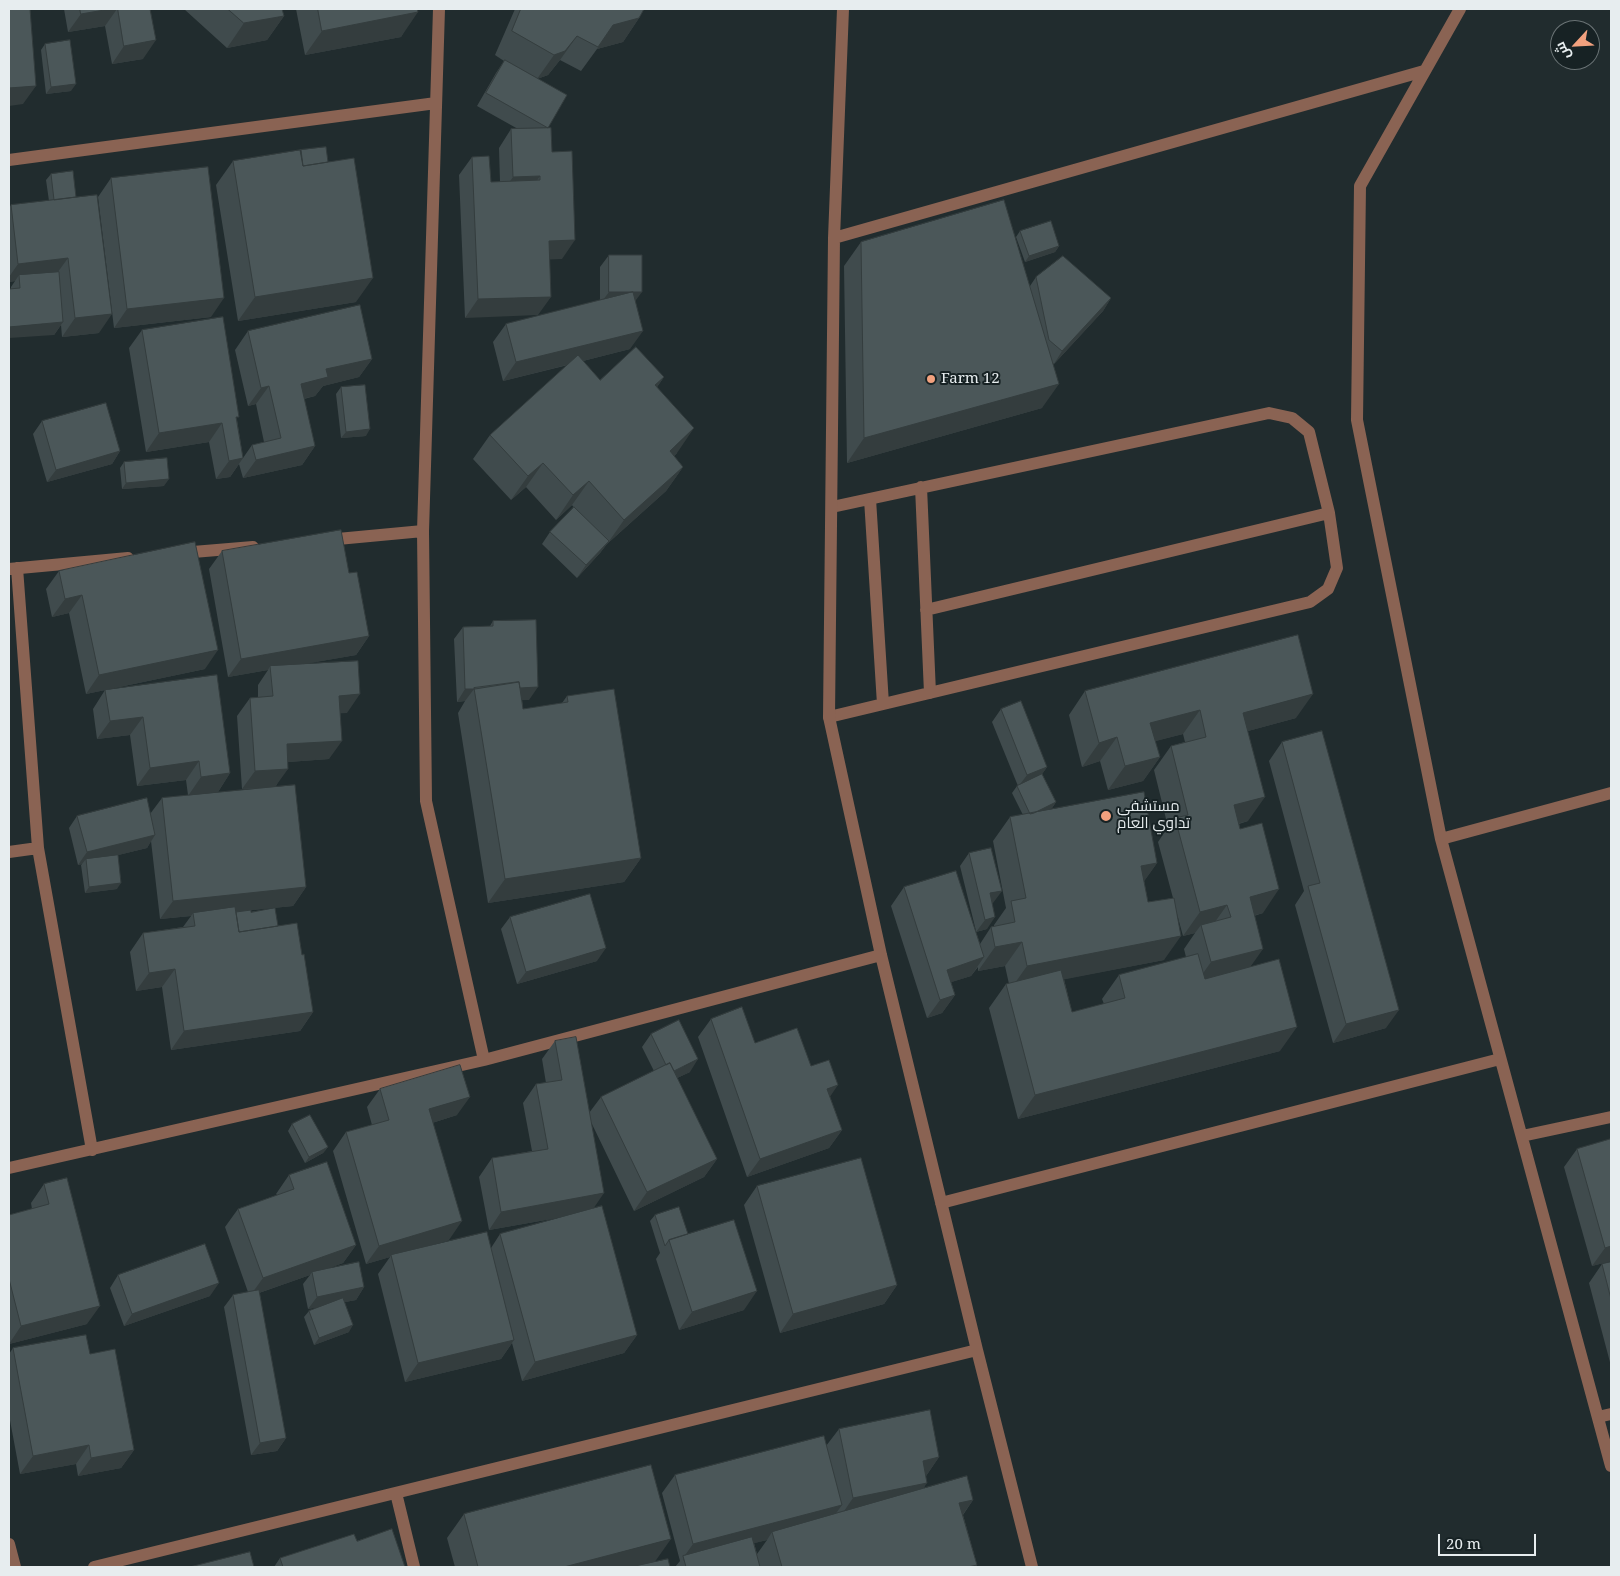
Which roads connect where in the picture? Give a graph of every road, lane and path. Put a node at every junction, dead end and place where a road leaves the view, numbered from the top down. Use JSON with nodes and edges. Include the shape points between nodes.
{"nodes":[{"id":1,"x":439,"y":9,"type":"edge"},
{"id":2,"x":843,"y":9,"type":"edge"},
{"id":3,"x":1460,"y":9,"type":"edge"},
{"id":4,"x":1424,"y":71,"type":"junction"},
{"id":5,"x":436,"y":103,"type":"junction"},
{"id":6,"x":9,"y":160,"type":"edge"},
{"id":7,"x":834,"y":238,"type":"junction"},
{"id":8,"x":921,"y":488,"type":"junction"},
{"id":9,"x":870,"y":499,"type":"junction"},
{"id":10,"x":832,"y":507,"type":"junction"},
{"id":11,"x":1329,"y":513,"type":"junction"},
{"id":12,"x":423,"y":531,"type":"junction"},
{"id":13,"x":314,"y":541,"type":"edge"},
{"id":14,"x":265,"y":545,"type":"edge"},
{"id":15,"x":166,"y":554,"type":"edge"},
{"id":16,"x":136,"y":557,"type":"edge"},
{"id":17,"x":13,"y":568,"type":"edge"},
{"id":18,"x":926,"y":610,"type":"junction"},
{"id":19,"x":930,"y":693,"type":"junction"},
{"id":20,"x":884,"y":704,"type":"junction"},
{"id":21,"x":829,"y":717,"type":"junction"},
{"id":22,"x":1611,"y":793,"type":"edge"},
{"id":23,"x":1441,"y":839,"type":"junction"},
{"id":24,"x":38,"y":848,"type":"junction"},
{"id":25,"x":9,"y":852,"type":"edge"},
{"id":26,"x":882,"y":955,"type":"junction"},
{"id":27,"x":1500,"y":1059,"type":"junction"},
{"id":28,"x":484,"y":1060,"type":"junction"},
{"id":29,"x":1611,"y":1117,"type":"edge"},
{"id":30,"x":1522,"y":1136,"type":"junction"},
{"id":31,"x":92,"y":1150,"type":"junction"},
{"id":32,"x":9,"y":1168,"type":"edge"},
{"id":33,"x":942,"y":1203,"type":"junction"},
{"id":34,"x":977,"y":1350,"type":"junction"},
{"id":35,"x":1611,"y":1414,"type":"edge"},
{"id":36,"x":1598,"y":1417,"type":"junction"},
{"id":37,"x":1611,"y":1466,"type":"edge"},
{"id":38,"x":396,"y":1493,"type":"junction"},
{"id":39,"x":9,"y":1544,"type":"edge"},
{"id":40,"x":14,"y":1567,"type":"edge"},
{"id":41,"x":94,"y":1567,"type":"edge"},
{"id":42,"x":414,"y":1567,"type":"edge"},
{"id":43,"x":1032,"y":1567,"type":"edge"}],
"edges":[{"from":1,"to":5,"type":"street"},
{"from":2,"to":7,"type":"street"},
{"from":3,"to":4,"type":"street"},
{"from":4,"to":7,"type":"street"},
{"from":4,"to":23,"type":"street","via":[[1360,186],[1357,420]]},
{"from":5,"to":6,"type":"street"},
{"from":5,"to":12,"type":"street"},
{"from":7,"to":10,"type":"street"},
{"from":8,"to":9,"type":"street"},
{"from":8,"to":11,"type":"street","via":[[1269,413],[1292,418],[1309,432]]},
{"from":8,"to":18,"type":"street"},
{"from":9,"to":10,"type":"street"},
{"from":9,"to":20,"type":"street"},
{"from":10,"to":21,"type":"street"},
{"from":11,"to":18,"type":"street"},
{"from":11,"to":19,"type":"street","via":[[1338,568],[1328,590],[1310,602]]},
{"from":12,"to":13,"type":"street"},
{"from":12,"to":28,"type":"street","via":[[426,801]]},
{"from":14,"to":15,"type":"street"},
{"from":16,"to":17,"type":"street"},
{"from":17,"to":24,"type":"street"},
{"from":18,"to":19,"type":"street"},
{"from":19,"to":20,"type":"street"},
{"from":20,"to":21,"type":"street"},
{"from":21,"to":26,"type":"street"},
{"from":22,"to":23,"type":"street"},
{"from":23,"to":27,"type":"street"},
{"from":24,"to":25,"type":"street"},
{"from":24,"to":31,"type":"street"},
{"from":26,"to":28,"type":"street"},
{"from":26,"to":33,"type":"street"},
{"from":27,"to":30,"type":"street"},
{"from":27,"to":33,"type":"street"},
{"from":28,"to":31,"type":"street"},
{"from":29,"to":30,"type":"street"},
{"from":30,"to":36,"type":"street"},
{"from":31,"to":32,"type":"street"},
{"from":33,"to":34,"type":"street"},
{"from":34,"to":38,"type":"street"},
{"from":34,"to":43,"type":"street"},
{"from":35,"to":36,"type":"street"},
{"from":36,"to":37,"type":"street"},
{"from":38,"to":41,"type":"street"},
{"from":38,"to":42,"type":"street"},
{"from":39,"to":40,"type":"street"}]}
